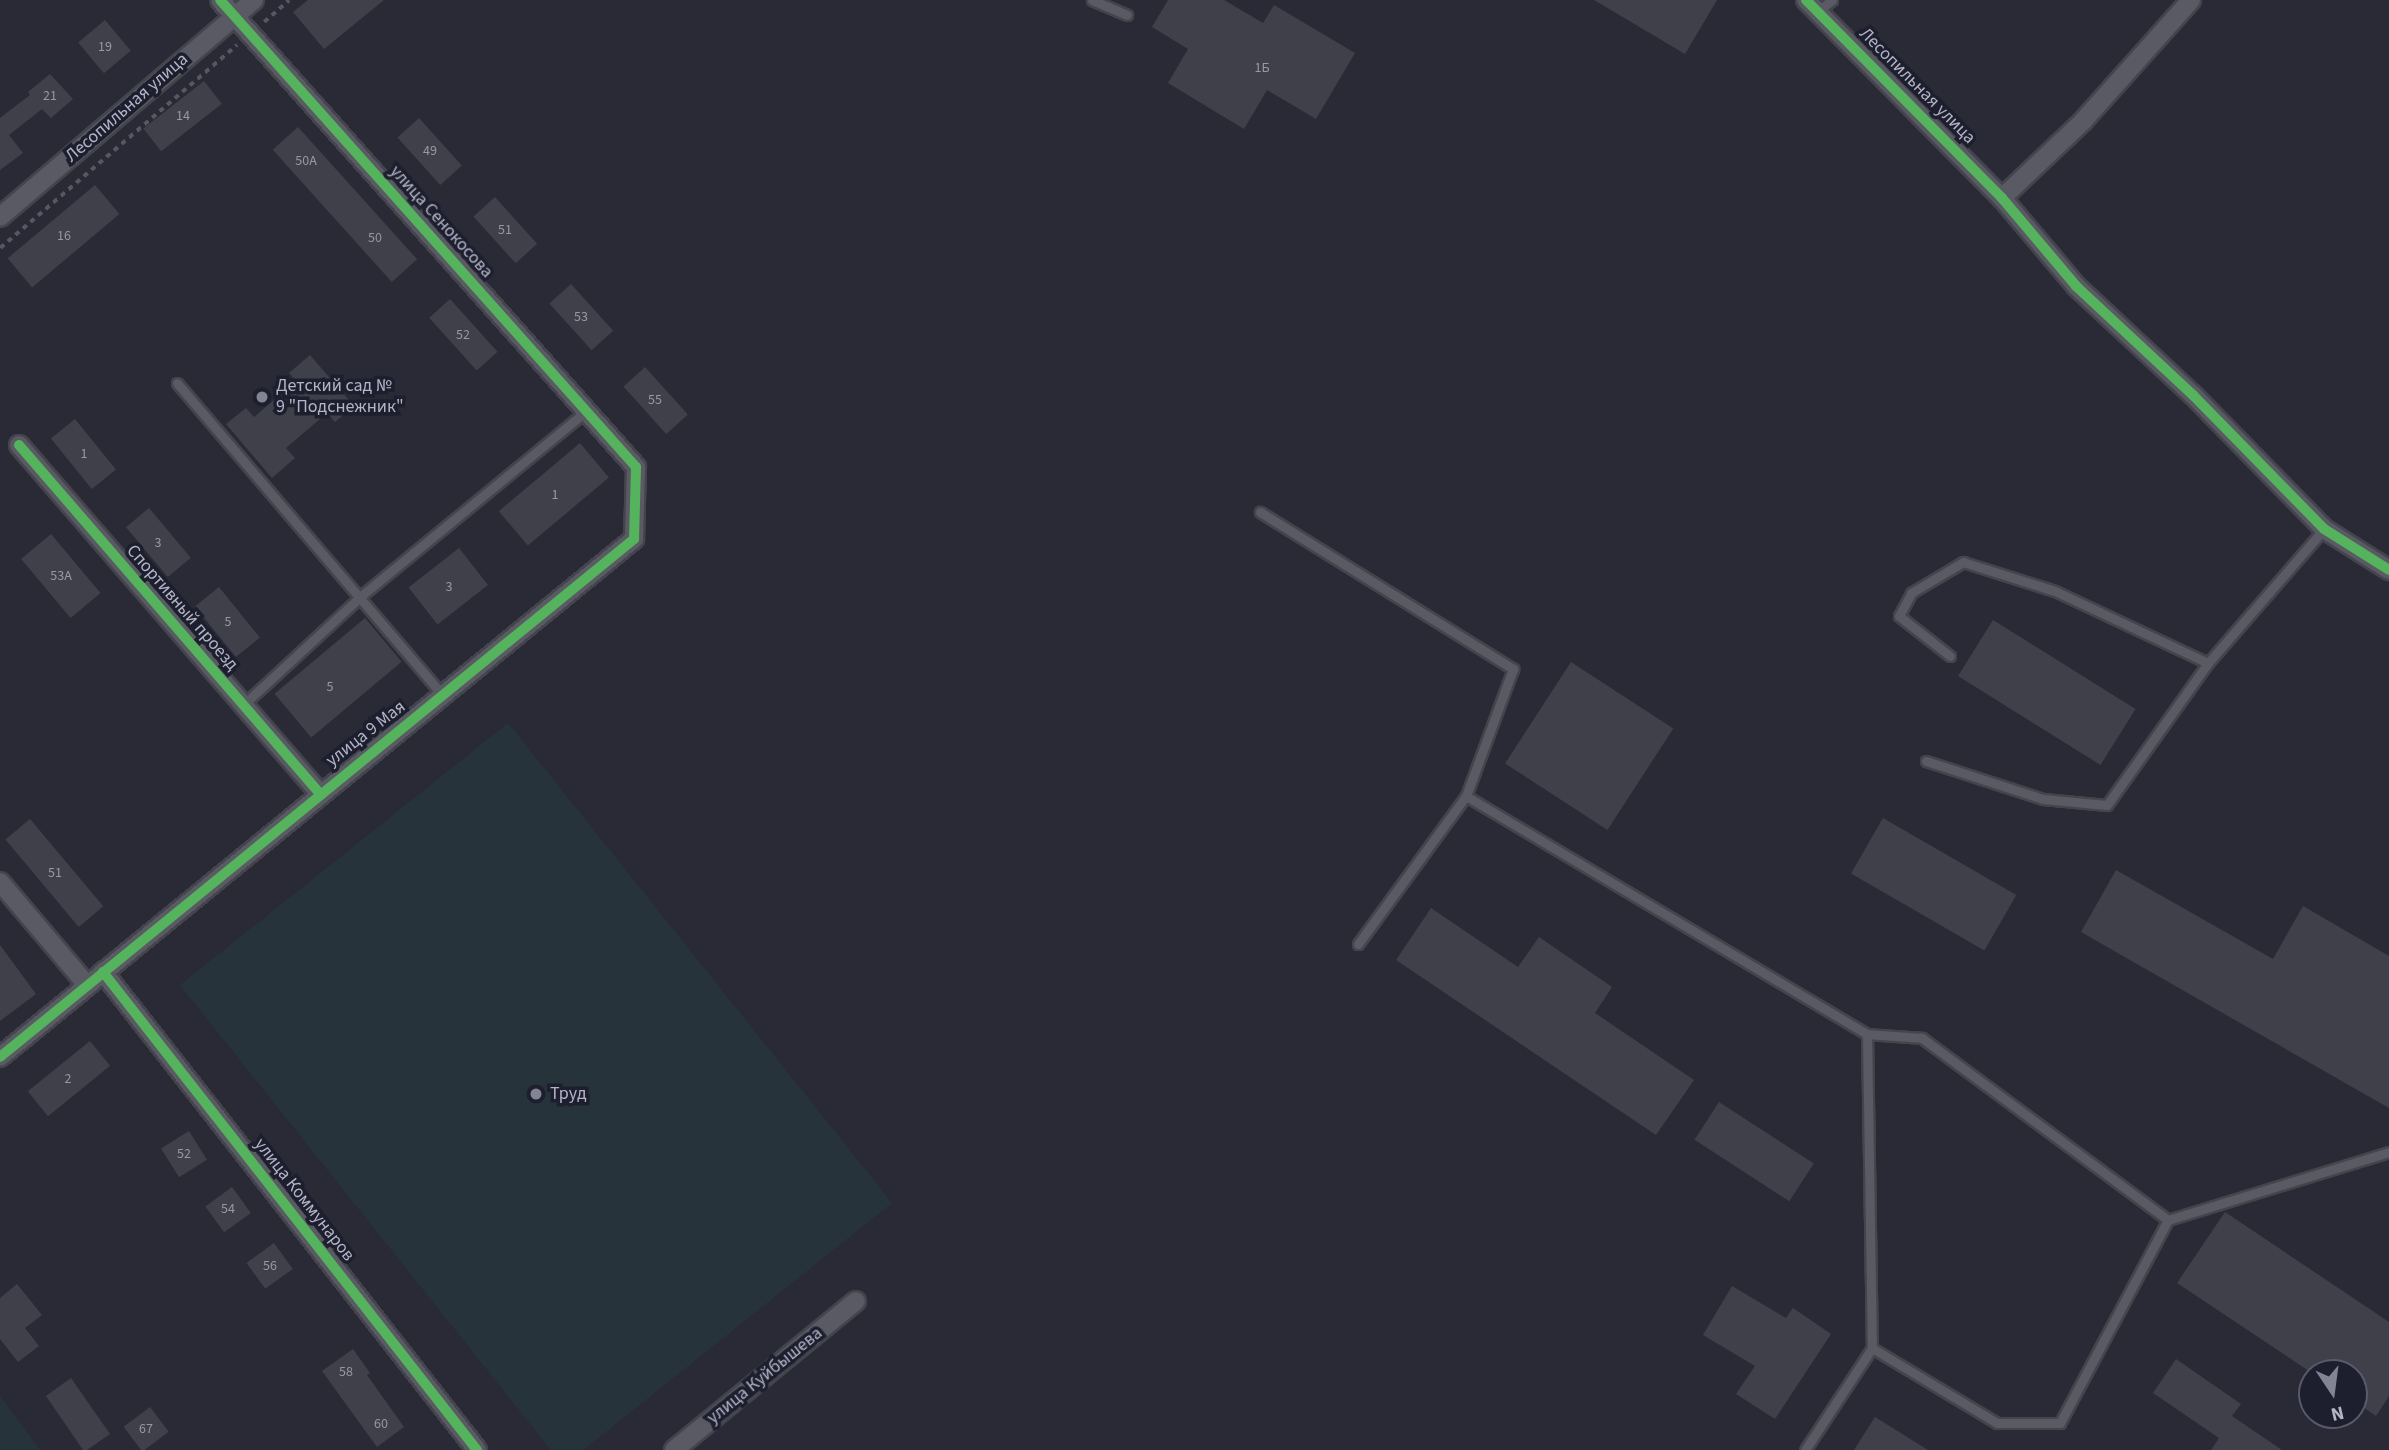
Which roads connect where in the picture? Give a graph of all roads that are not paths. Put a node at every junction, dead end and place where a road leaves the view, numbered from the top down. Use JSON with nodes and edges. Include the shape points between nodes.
{"nodes":[{"id":1,"x":220,"y":0,"type":"edge"},
{"id":2,"x":254,"y":0,"type":"edge"},
{"id":3,"x":1092,"y":0,"type":"edge"},
{"id":4,"x":2191,"y":0,"type":"edge"},
{"id":5,"x":1818,"y":4,"type":"edge"},
{"id":6,"x":1127,"y":15,"type":"dead end"},
{"id":7,"x":234,"y":17,"type":"junction"},
{"id":8,"x":2002,"y":198,"type":"junction"},
{"id":9,"x":0,"y":217,"type":"edge"},
{"id":10,"x":177,"y":383,"type":"dead end"},
{"id":11,"x":586,"y":411,"type":"junction"},
{"id":12,"x":19,"y":444,"type":"dead end"},
{"id":13,"x":636,"y":467,"type":"joint"},
{"id":14,"x":1260,"y":512,"type":"dead end"},
{"id":15,"x":2323,"y":528,"type":"junction"},
{"id":16,"x":2389,"y":570,"type":"edge"},
{"id":17,"x":361,"y":596,"type":"junction"},
{"id":18,"x":1950,"y":656,"type":"dead end"},
{"id":19,"x":2208,"y":663,"type":"junction"},
{"id":20,"x":443,"y":696,"type":"junction"},
{"id":21,"x":243,"y":705,"type":"junction"},
{"id":22,"x":1926,"y":761,"type":"dead end"},
{"id":23,"x":319,"y":793,"type":"junction"},
{"id":24,"x":1466,"y":796,"type":"junction"},
{"id":25,"x":0,"y":882,"type":"edge"},
{"id":26,"x":1358,"y":944,"type":"dead end"},
{"id":27,"x":103,"y":972,"type":"junction"},
{"id":28,"x":87,"y":985,"type":"junction"},
{"id":29,"x":1867,"y":1034,"type":"junction"},
{"id":30,"x":0,"y":1057,"type":"edge"},
{"id":31,"x":2389,"y":1152,"type":"edge"},
{"id":32,"x":2168,"y":1220,"type":"junction"},
{"id":33,"x":856,"y":1301,"type":"dead end"},
{"id":34,"x":1872,"y":1348,"type":"junction"},
{"id":35,"x":477,"y":1450,"type":"edge"},
{"id":36,"x":674,"y":1450,"type":"edge"},
{"id":37,"x":1805,"y":1450,"type":"edge"}],
"edges":[{"from":1,"to":7,"type":"street","name":"улица Сенокосова"},
{"from":2,"to":7,"type":"street","name":"Лесопильная улица"},
{"from":3,"to":6,"type":"lane"},
{"from":4,"to":8,"type":"street","via":[[2084,121]]},
{"from":5,"to":8,"type":"street","name":"Лесопильная улица"},
{"from":7,"to":9,"type":"street","name":"Лесопильная улица"},
{"from":7,"to":11,"type":"street","name":"улица Сенокосова"},
{"from":8,"to":15,"type":"street","name":"Лесопильная улица","via":[[2077,286],[2193,395]]},
{"from":10,"to":17,"type":"lane"},
{"from":11,"to":13,"type":"street","name":"улица Сенокосова"},
{"from":11,"to":17,"type":"lane"},
{"from":12,"to":21,"type":"street","name":"Спортивный проезд"},
{"from":13,"to":20,"type":"street","name":"улица 9 Мая","via":[[634,539]]},
{"from":14,"to":24,"type":"lane","via":[[1513,668]]},
{"from":15,"to":16,"type":"street","name":"Лесопильная улица"},
{"from":15,"to":19,"type":"lane"},
{"from":17,"to":20,"type":"lane"},
{"from":17,"to":21,"type":"lane"},
{"from":18,"to":19,"type":"lane","via":[[1899,617],[1911,593],[1963,562],[2055,591]]},
{"from":19,"to":22,"type":"lane","via":[[2107,805],[2042,799]]},
{"from":20,"to":23,"type":"street","name":"улица 9 Мая"},
{"from":21,"to":23,"type":"street","name":"Спортивный проезд"},
{"from":23,"to":27,"type":"street","name":"улица 9 Мая"},
{"from":24,"to":26,"type":"lane"},
{"from":24,"to":29,"type":"lane"},
{"from":25,"to":28,"type":"street"},
{"from":27,"to":28,"type":"street","name":"улица 9 Мая"},
{"from":27,"to":35,"type":"street","name":"улица Коммунаров"},
{"from":28,"to":30,"type":"street","name":"улица 9 Мая"},
{"from":29,"to":32,"type":"lane","via":[[1922,1038]]},
{"from":29,"to":34,"type":"lane"},
{"from":31,"to":32,"type":"lane"},
{"from":32,"to":34,"type":"lane","via":[[2060,1423],[1997,1423]]},
{"from":33,"to":36,"type":"street","name":"улица Куйбышева"},
{"from":34,"to":37,"type":"lane"}]}
